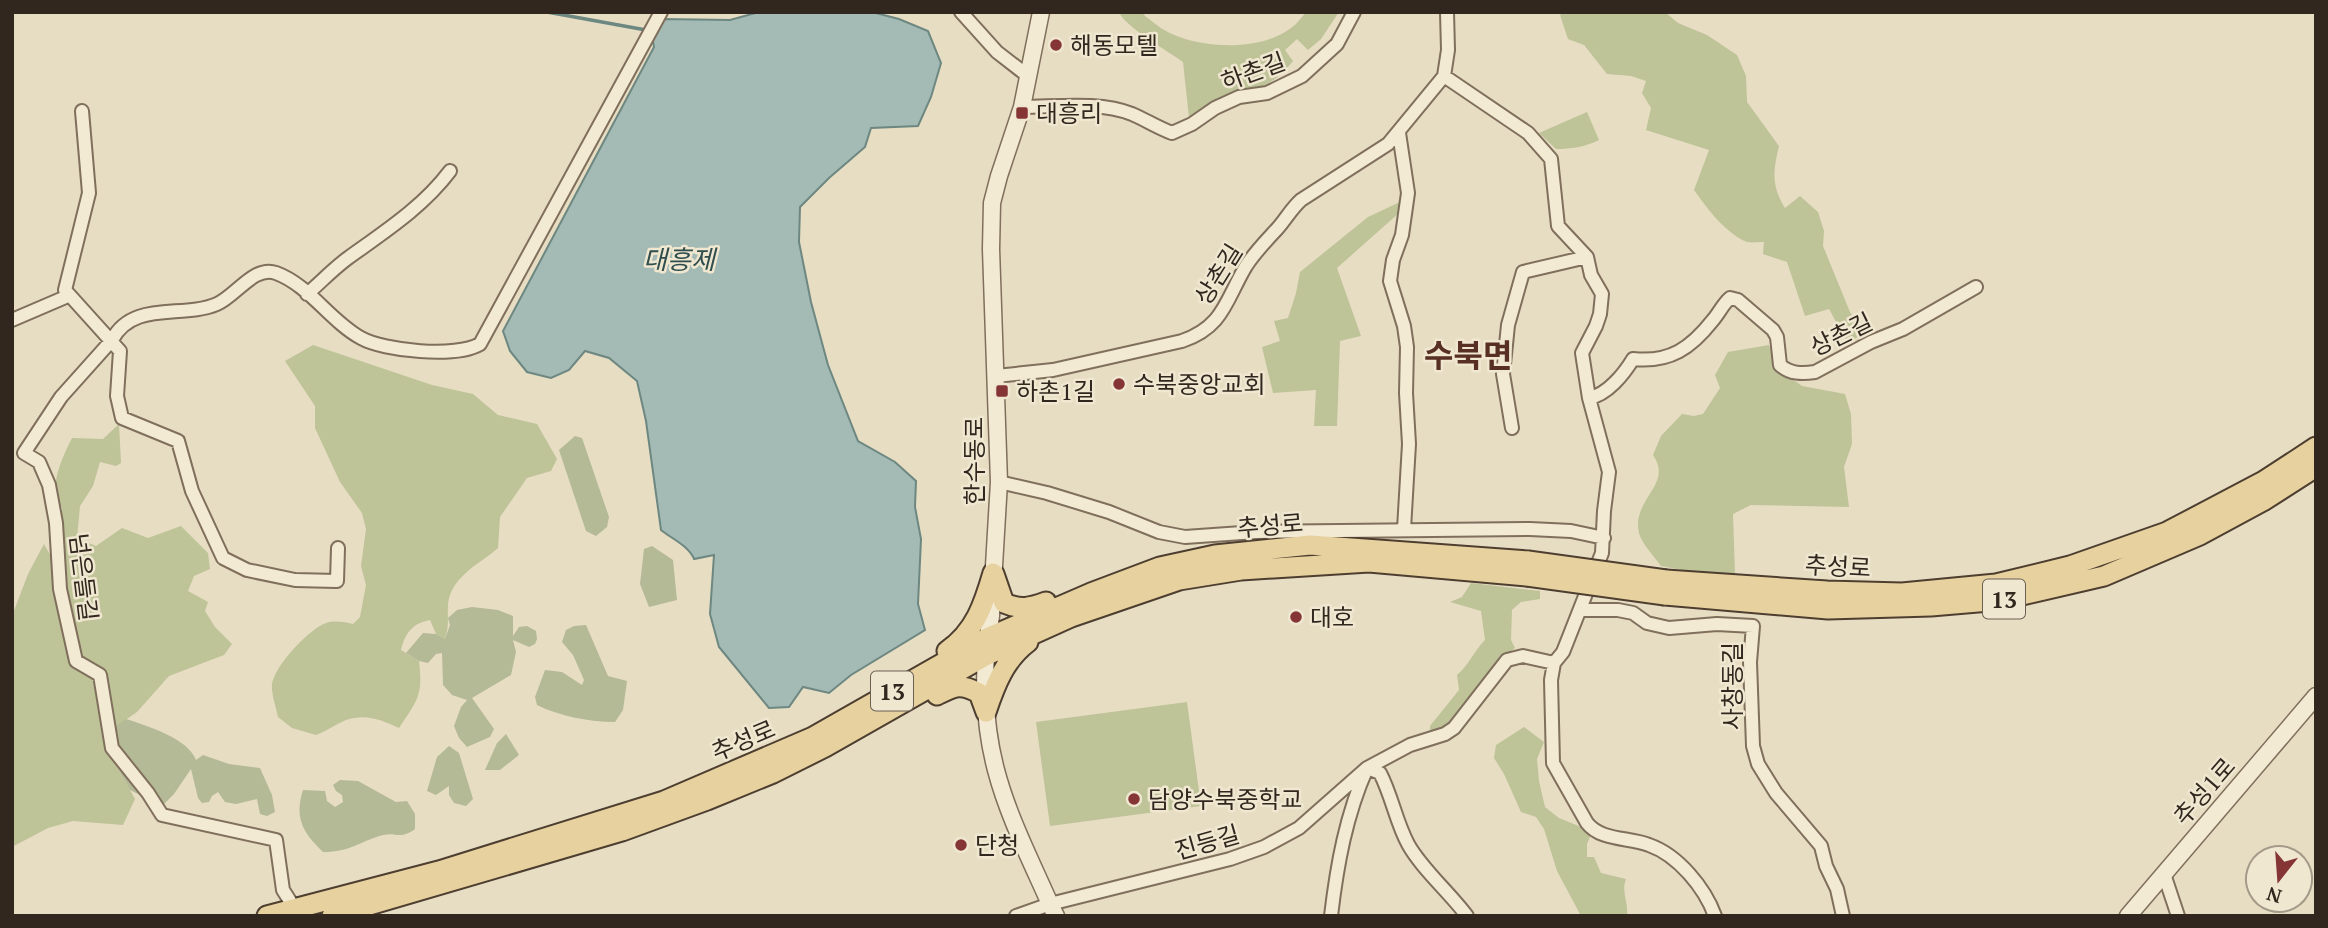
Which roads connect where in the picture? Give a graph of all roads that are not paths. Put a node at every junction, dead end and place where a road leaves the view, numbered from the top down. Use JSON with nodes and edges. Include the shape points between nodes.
{"nodes":[{"id":1,"x":961,"y":12,"type":"edge"},
{"id":2,"x":1041,"y":12,"type":"edge"},
{"id":3,"x":1354,"y":12,"type":"edge"},
{"id":4,"x":1447,"y":12,"type":"edge"},
{"id":5,"x":659,"y":16,"type":"edge"},
{"id":6,"x":1028,"y":76,"type":"junction"},
{"id":7,"x":1444,"y":76,"type":"junction"},
{"id":8,"x":1022,"y":107,"type":"junction"},
{"id":9,"x":82,"y":111,"type":"dead end"},
{"id":10,"x":1399,"y":133,"type":"junction"},
{"id":11,"x":450,"y":171,"type":"dead end"},
{"id":12,"x":1587,"y":257,"type":"junction"},
{"id":13,"x":1976,"y":286,"type":"dead end"},
{"id":14,"x":307,"y":295,"type":"junction"},
{"id":15,"x":68,"y":296,"type":"junction"},
{"id":16,"x":12,"y":320,"type":"edge"},
{"id":17,"x":112,"y":341,"type":"junction"},
{"id":18,"x":996,"y":376,"type":"junction"},
{"id":19,"x":1589,"y":398,"type":"junction"},
{"id":20,"x":1511,"y":428,"type":"dead end"},
{"id":21,"x":2316,"y":447,"type":"edge"},
{"id":22,"x":2316,"y":467,"type":"edge"},
{"id":23,"x":999,"y":482,"type":"junction"},
{"id":24,"x":1404,"y":529,"type":"junction"},
{"id":25,"x":1604,"y":538,"type":"junction"},
{"id":26,"x":338,"y":548,"type":"dead end"},
{"id":27,"x":1160,"y":567,"type":"junction"},
{"id":28,"x":1527,"y":569,"type":"junction"},
{"id":29,"x":993,"y":573,"type":"junction"},
{"id":30,"x":1665,"y":587,"type":"junction"},
{"id":31,"x":1580,"y":610,"type":"junction"},
{"id":32,"x":1046,"y":628,"type":"junction"},
{"id":33,"x":987,"y":647,"type":"junction"},
{"id":34,"x":1554,"y":663,"type":"junction"},
{"id":35,"x":2316,"y":696,"type":"edge"},
{"id":36,"x":986,"y":712,"type":"junction"},
{"id":37,"x":801,"y":742,"type":"junction"},
{"id":38,"x":1367,"y":768,"type":"junction"},
{"id":39,"x":773,"y":773,"type":"junction"},
{"id":40,"x":2164,"y":874,"type":"junction"},
{"id":41,"x":290,"y":901,"type":"dead end"},
{"id":42,"x":1053,"y":910,"type":"edge"},
{"id":43,"x":267,"y":916,"type":"edge"},
{"id":44,"x":332,"y":916,"type":"edge"},
{"id":45,"x":1016,"y":916,"type":"edge"},
{"id":46,"x":1331,"y":916,"type":"edge"},
{"id":47,"x":1467,"y":916,"type":"edge"},
{"id":48,"x":1715,"y":916,"type":"edge"},
{"id":49,"x":1843,"y":916,"type":"edge"},
{"id":50,"x":2128,"y":916,"type":"edge"},
{"id":51,"x":2178,"y":916,"type":"edge"}],
"edges":[{"from":1,"to":6,"type":"street","via":[[997,52]]},
{"from":2,"to":6,"type":"street","name":"한수동로"},
{"from":3,"to":8,"type":"street","name":"하촌길","via":[[1337,44],[1302,76],[1267,93],[1239,97],[1172,133],[1131,114],[1103,108]]},
{"from":4,"to":7,"type":"street"},
{"from":5,"to":14,"type":"street","via":[[480,344],[471,350],[436,353],[385,345],[361,338]]},
{"from":6,"to":8,"type":"street","name":"한수동로"},
{"from":7,"to":10,"type":"street","name":"상촌길"},
{"from":7,"to":12,"type":"street","via":[[1542,146],[1551,159],[1558,226]]},
{"from":8,"to":18,"type":"street","name":"한수동로","via":[[992,203]]},
{"from":9,"to":15,"type":"street","via":[[89,193],[65,290]]},
{"from":10,"to":18,"type":"street","name":"상촌길","via":[[1290,210],[1250,260],[1229,303],[1195,336],[1053,370]]},
{"from":10,"to":24,"type":"street","via":[[1408,193],[1390,281],[1407,347],[1409,444]]},
{"from":11,"to":14,"type":"street","via":[[401,220],[345,260]]},
{"from":12,"to":19,"type":"street","via":[[1602,294],[1596,326],[1582,353]]},
{"from":12,"to":20,"type":"street","via":[[1523,272],[1508,325],[1503,374]]},
{"from":13,"to":19,"type":"street","name":"상촌길","via":[[1903,329],[1805,374],[1780,365],[1773,330],[1730,298],[1686,348],[1650,361],[1633,359],[1599,397]]},
{"from":14,"to":17,"type":"street","via":[[274,272],[261,273],[219,303],[191,311],[142,315],[118,329]]},
{"from":15,"to":16,"type":"street"},
{"from":15,"to":17,"type":"street"},
{"from":17,"to":26,"type":"street","via":[[120,351],[117,396],[122,418],[178,441],[192,491],[223,558],[247,570],[295,580],[337,581]]},
{"from":17,"to":41,"type":"street","name":"넘은들길","via":[[61,397],[24,453],[39,462],[49,485],[60,589],[76,661],[100,675],[112,748],[162,815],[276,840],[283,890]]},
{"from":18,"to":23,"type":"street","name":"한수동로"},
{"from":19,"to":25,"type":"street","via":[[1609,472]]},
{"from":21,"to":30,"type":"main road","name":"추성로","number":"13","via":[[2264,481],[2168,532],[2070,566],[1996,584],[1902,593]]},
{"from":22,"to":30,"type":"main road","name":"추성로","number":"13","via":[[2253,506],[2164,551],[2104,576],[2001,600],[1828,610]]},
{"from":23,"to":24,"type":"street","via":[[1185,537]]},
{"from":23,"to":29,"type":"street","name":"한수동로"},
{"from":24,"to":25,"type":"street","via":[[1530,529]]},
{"from":25,"to":31,"type":"street"},
{"from":27,"to":28,"type":"main road","name":"추성로","number":"13","via":[[1215,555],[1310,545]]},
{"from":27,"to":29,"type":"main road","via":[[1114,577],[1028,609],[1004,603]]},
{"from":27,"to":33,"type":"main road","name":"추성로","number":"13","via":[[1091,593]]},
{"from":28,"to":30,"type":"main road","name":"추성로","number":"13","bridge":true},
{"from":28,"to":32,"type":"main road","name":"추성로","number":"13","via":[[1369,562],[1241,570],[1179,580]]},
{"from":29,"to":33,"type":"street","name":"한수동로"},
{"from":29,"to":37,"type":"main road","via":[[973,626],[956,645]]},
{"from":31,"to":34,"type":"street"},
{"from":31,"to":49,"type":"street","name":"사창동길","via":[[1633,613],[1647,623],[1669,628],[1753,626],[1753,746],[1758,764],[1821,846]]},
{"from":32,"to":33,"type":"main road","name":"추성로","number":"13"},
{"from":32,"to":36,"type":"main road","via":[[1009,661]]},
{"from":33,"to":36,"type":"street","name":"한수동로"},
{"from":33,"to":37,"type":"main road","name":"추성로","number":"13"},
{"from":33,"to":39,"type":"main road","name":"추성로","number":"13","via":[[825,747]]},
{"from":34,"to":38,"type":"street","via":[[1523,656],[1507,660],[1454,728]]},
{"from":34,"to":48,"type":"street","via":[[1553,763],[1587,823],[1593,831],[1659,850],[1683,868],[1709,898]]},
{"from":35,"to":40,"type":"street","name":"추성1로"},
{"from":36,"to":39,"type":"main road","via":[[979,693],[955,686],[877,729]]},
{"from":36,"to":42,"type":"street","name":"한수동로","via":[[999,782]]},
{"from":37,"to":43,"type":"main road","name":"추성로","number":"13","via":[[664,801],[439,871]]},
{"from":38,"to":42,"type":"street","name":"진등길","via":[[1299,828],[1264,847]]},
{"from":38,"to":46,"type":"street","via":[[1343,839]]},
{"from":38,"to":47,"type":"street","via":[[1380,774],[1413,852]]},
{"from":39,"to":44,"type":"main road","name":"추성로","number":"13","via":[[621,831]]},
{"from":40,"to":50,"type":"street","name":"추성1로"},
{"from":40,"to":51,"type":"street"},
{"from":42,"to":45,"type":"street"}]}
